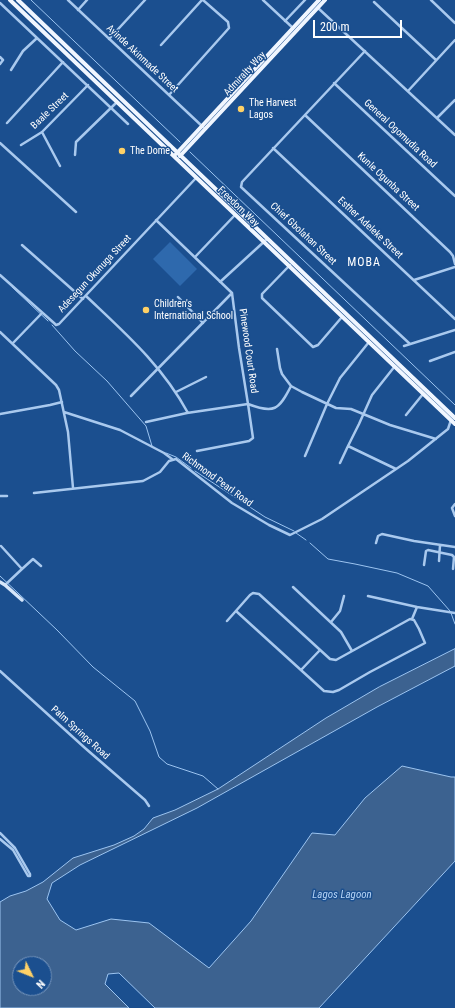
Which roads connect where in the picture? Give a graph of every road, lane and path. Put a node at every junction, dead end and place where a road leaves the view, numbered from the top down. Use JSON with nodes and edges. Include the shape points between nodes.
{"nodes":[{"id":1,"x":10,"y":0,"type":"edge"},
{"id":2,"x":18,"y":0,"type":"edge"},
{"id":3,"x":68,"y":0,"type":"edge"},
{"id":4,"x":87,"y":0,"type":"edge"},
{"id":5,"x":145,"y":0,"type":"edge"},
{"id":6,"x":203,"y":0,"type":"edge"},
{"id":7,"x":263,"y":0,"type":"edge"},
{"id":8,"x":305,"y":0,"type":"edge"},
{"id":9,"x":319,"y":0,"type":"edge"},
{"id":10,"x":325,"y":0,"type":"edge"},
{"id":11,"x":431,"y":0,"type":"edge"},
{"id":12,"x":438,"y":0,"type":"edge"},
{"id":13,"x":374,"y":2,"type":"dead end"},
{"id":14,"x":0,"y":3,"type":"edge"},
{"id":15,"x":435,"y":4,"type":"junction"},
{"id":16,"x":316,"y":6,"type":"junction"},
{"id":17,"x":78,"y":10,"type":"junction"},
{"id":18,"x":286,"y":21,"type":"junction"},
{"id":19,"x":455,"y":23,"type":"edge"},
{"id":20,"x":293,"y":28,"type":"junction"},
{"id":21,"x":38,"y":38,"type":"junction"},
{"id":22,"x":109,"y":39,"type":"junction"},
{"id":23,"x":455,"y":40,"type":"edge"},
{"id":24,"x":161,"y":45,"type":"dead end"},
{"id":25,"x":365,"y":51,"type":"junction"},
{"id":26,"x":0,"y":58,"type":"edge"},
{"id":27,"x":436,"y":60,"type":"junction"},
{"id":28,"x":63,"y":62,"type":"junction"},
{"id":29,"x":0,"y":64,"type":"edge"},
{"id":30,"x":11,"y":70,"type":"dead end"},
{"id":31,"x":334,"y":83,"type":"junction"},
{"id":32,"x":88,"y":85,"type":"junction"},
{"id":33,"x":408,"y":91,"type":"junction"},
{"id":34,"x":169,"y":95,"type":"junction"},
{"id":35,"x":455,"y":100,"type":"edge"},
{"id":36,"x":118,"y":102,"type":"junction"},
{"id":37,"x":111,"y":109,"type":"junction"},
{"id":38,"x":305,"y":115,"type":"junction"},
{"id":39,"x":437,"y":118,"type":"junction"},
{"id":40,"x":7,"y":123,"type":"dead end"},
{"id":41,"x":128,"y":124,"type":"dead end"},
{"id":42,"x":203,"y":128,"type":"junction"},
{"id":43,"x":42,"y":132,"type":"junction"},
{"id":44,"x":455,"y":135,"type":"edge"},
{"id":45,"x":0,"y":143,"type":"edge"},
{"id":46,"x":21,"y":145,"type":"dead end"},
{"id":47,"x":273,"y":148,"type":"junction"},
{"id":48,"x":179,"y":153,"type":"junction"},
{"id":49,"x":75,"y":155,"type":"dead end"},
{"id":50,"x":176,"y":157,"type":"junction"},
{"id":51,"x":60,"y":166,"type":"dead end"},
{"id":52,"x":196,"y":177,"type":"junction"},
{"id":53,"x":455,"y":196,"type":"edge"},
{"id":54,"x":76,"y":212,"type":"dead end"},
{"id":55,"x":235,"y":215,"type":"junction"},
{"id":56,"x":156,"y":220,"type":"junction"},
{"id":57,"x":267,"y":239,"type":"junction"},
{"id":58,"x":263,"y":242,"type":"junction"},
{"id":59,"x":22,"y":245,"type":"dead end"},
{"id":60,"x":195,"y":257,"type":"junction"},
{"id":61,"x":293,"y":263,"type":"junction"},
{"id":62,"x":455,"y":265,"type":"edge"},
{"id":63,"x":289,"y":266,"type":"junction"},
{"id":64,"x":0,"y":275,"type":"edge"},
{"id":65,"x":414,"y":280,"type":"junction"},
{"id":66,"x":220,"y":282,"type":"junction"},
{"id":67,"x":232,"y":293,"type":"junction"},
{"id":68,"x":86,"y":296,"type":"junction"},
{"id":69,"x":178,"y":297,"type":"dead end"},
{"id":70,"x":83,"y":299,"type":"junction"},
{"id":71,"x":42,"y":313,"type":"junction"},
{"id":72,"x":342,"y":317,"type":"junction"},
{"id":73,"x":455,"y":319,"type":"edge"},
{"id":74,"x":203,"y":323,"type":"junction"},
{"id":75,"x":455,"y":330,"type":"edge"},
{"id":76,"x":0,"y":332,"type":"edge"},
{"id":77,"x":369,"y":342,"type":"junction"},
{"id":78,"x":13,"y":343,"type":"junction"},
{"id":79,"x":410,"y":344,"type":"junction"},
{"id":80,"x":404,"y":346,"type":"dead end"},
{"id":81,"x":277,"y":349,"type":"dead end"},
{"id":82,"x":455,"y":352,"type":"edge"},
{"id":83,"x":430,"y":361,"type":"dead end"},
{"id":84,"x":398,"y":363,"type":"junction"},
{"id":85,"x":394,"y":367,"type":"junction"},
{"id":86,"x":159,"y":369,"type":"junction"},
{"id":87,"x":206,"y":377,"type":"dead end"},
{"id":88,"x":291,"y":386,"type":"junction"},
{"id":89,"x":176,"y":392,"type":"junction"},
{"id":90,"x":424,"y":394,"type":"junction"},
{"id":91,"x":131,"y":396,"type":"dead end"},
{"id":92,"x":62,"y":402,"type":"junction"},
{"id":93,"x":248,"y":404,"type":"junction"},
{"id":94,"x":327,"y":404,"type":"junction"},
{"id":95,"x":64,"y":412,"type":"junction"},
{"id":96,"x":188,"y":413,"type":"junction"},
{"id":97,"x":364,"y":413,"type":"junction"},
{"id":98,"x":0,"y":414,"type":"edge"},
{"id":99,"x":406,"y":415,"type":"dead end"},
{"id":100,"x":453,"y":419,"type":"edge"},
{"id":101,"x":146,"y":422,"type":"dead end"},
{"id":102,"x":455,"y":424,"type":"edge"},
{"id":103,"x":436,"y":439,"type":"junction"},
{"id":104,"x":348,"y":446,"type":"junction"},
{"id":105,"x":197,"y":451,"type":"dead end"},
{"id":106,"x":305,"y":456,"type":"dead end"},
{"id":107,"x":172,"y":459,"type":"junction"},
{"id":108,"x":340,"y":463,"type":"dead end"},
{"id":109,"x":396,"y":469,"type":"junction"},
{"id":110,"x":74,"y":488,"type":"junction"},
{"id":111,"x":34,"y":493,"type":"dead end"},
{"id":112,"x":0,"y":496,"type":"edge"},
{"id":113,"x":7,"y":496,"type":"dead end"},
{"id":114,"x":455,"y":504,"type":"edge"},
{"id":115,"x":455,"y":516,"type":"edge"},
{"id":116,"x":376,"y":543,"type":"dead end"},
{"id":117,"x":440,"y":545,"type":"junction"},
{"id":118,"x":1,"y":546,"type":"edge"},
{"id":119,"x":455,"y":548,"type":"edge"},
{"id":120,"x":439,"y":553,"type":"junction"},
{"id":121,"x":439,"y":561,"type":"dead end"},
{"id":122,"x":424,"y":565,"type":"dead end"},
{"id":123,"x":41,"y":566,"type":"dead end"},
{"id":124,"x":22,"y":569,"type":"junction"},
{"id":125,"x":453,"y":569,"type":"dead end"},
{"id":126,"x":0,"y":582,"type":"edge"},
{"id":127,"x":7,"y":584,"type":"junction"},
{"id":128,"x":293,"y":587,"type":"dead end"},
{"id":129,"x":344,"y":596,"type":"dead end"},
{"id":130,"x":368,"y":596,"type":"dead end"},
{"id":131,"x":22,"y":600,"type":"dead end"},
{"id":132,"x":417,"y":606,"type":"junction"},
{"id":133,"x":236,"y":611,"type":"junction"},
{"id":134,"x":455,"y":613,"type":"edge"},
{"id":135,"x":412,"y":619,"type":"junction"},
{"id":136,"x":227,"y":621,"type":"dead end"},
{"id":137,"x":331,"y":622,"type":"junction"},
{"id":138,"x":320,"y":650,"type":"junction"},
{"id":139,"x":352,"y":651,"type":"junction"},
{"id":140,"x":301,"y":670,"type":"junction"},
{"id":141,"x":0,"y":671,"type":"edge"},
{"id":142,"x":149,"y":806,"type":"dead end"},
{"id":143,"x":0,"y":833,"type":"edge"},
{"id":144,"x":0,"y":839,"type":"edge"}],
"edges":[{"from":1,"to":36,"type":"main road","name":"Freedom Way"},
{"from":2,"to":48,"type":"main road","name":"Freedom Way"},
{"from":3,"to":17,"type":"street","name":"Ayinde Akinmade Street"},
{"from":4,"to":17,"type":"street"},
{"from":5,"to":22,"type":"street"},
{"from":6,"to":24,"type":"street"},
{"from":6,"to":34,"type":"street","via":[[228,22],[229,28]]},
{"from":7,"to":18,"type":"street"},
{"from":8,"to":18,"type":"street"},
{"from":9,"to":16,"type":"main road","name":"Admiralty Way"},
{"from":10,"to":16,"type":"main road","name":"Admiralty Way"},
{"from":11,"to":15,"type":"street"},
{"from":12,"to":15,"type":"street"},
{"from":13,"to":27,"type":"street"},
{"from":14,"to":21,"type":"street"},
{"from":15,"to":19,"type":"street"},
{"from":16,"to":20,"type":"main road","name":"Admiralty Way"},
{"from":16,"to":25,"type":"street"},
{"from":16,"to":42,"type":"main road","name":"Admiralty Way"},
{"from":17,"to":22,"type":"street","name":"Ayinde Akinmade Street"},
{"from":18,"to":20,"type":"street"},
{"from":20,"to":42,"type":"main road","name":"Admiralty Way"},
{"from":21,"to":28,"type":"street"},
{"from":21,"to":30,"type":"street","via":[[24,51]]},
{"from":22,"to":34,"type":"street","name":"Ayinde Akinmade Street"},
{"from":23,"to":27,"type":"street"},
{"from":25,"to":31,"type":"street"},
{"from":25,"to":33,"type":"street"},
{"from":26,"to":29,"type":"street","via":[[3,60]]},
{"from":27,"to":33,"type":"street"},
{"from":28,"to":32,"type":"street"},
{"from":28,"to":40,"type":"street"},
{"from":31,"to":38,"type":"street"},
{"from":31,"to":53,"type":"street","name":"General Ogomudia Road"},
{"from":32,"to":37,"type":"street"},
{"from":32,"to":43,"type":"street","name":"Baale Street"},
{"from":33,"to":39,"type":"street"},
{"from":34,"to":42,"type":"street","name":"Ayinde Akinmade Street"},
{"from":35,"to":39,"type":"street"},
{"from":36,"to":37,"type":"street"},
{"from":36,"to":50,"type":"main road","name":"Freedom Way"},
{"from":37,"to":41,"type":"street"},
{"from":37,"to":49,"type":"street","via":[[76,142]]},
{"from":38,"to":47,"type":"street"},
{"from":38,"to":62,"type":"street","name":"Kunle Ogunba Street","via":[[450,252]]},
{"from":39,"to":44,"type":"street"},
{"from":42,"to":48,"type":"main road","name":"Admiralty Way"},
{"from":43,"to":46,"type":"street","name":"Baale Street"},
{"from":43,"to":51,"type":"street"},
{"from":45,"to":54,"type":"street"},
{"from":47,"to":65,"type":"street","name":"Esther Adeleke Street"},
{"from":47,"to":79,"type":"street","name":"Chief Gbolahan Street","via":[[241,184],[243,190]]},
{"from":48,"to":50,"type":"main road","name":"Admiralty Way"},
{"from":48,"to":57,"type":"main road","name":"Freedom Way"},
{"from":50,"to":52,"type":"main road","name":"Freedom Way"},
{"from":52,"to":55,"type":"main road","name":"Freedom Way"},
{"from":52,"to":56,"type":"street","name":"Adesegun Okunuga Street"},
{"from":55,"to":58,"type":"main road","name":"Freedom Way"},
{"from":55,"to":60,"type":"street"},
{"from":56,"to":60,"type":"street"},
{"from":56,"to":68,"type":"street","name":"Adesegun Okunuga Street"},
{"from":57,"to":58,"type":"street"},
{"from":57,"to":61,"type":"main road","name":"Freedom Way"},
{"from":58,"to":63,"type":"main road","name":"Freedom Way"},
{"from":58,"to":66,"type":"street"},
{"from":59,"to":70,"type":"street"},
{"from":60,"to":66,"type":"street"},
{"from":61,"to":63,"type":"street"},
{"from":61,"to":84,"type":"main road","name":"Freedom Way"},
{"from":62,"to":65,"type":"street"},
{"from":63,"to":72,"type":"main road","name":"Freedom Way"},
{"from":63,"to":72,"type":"street","via":[[262,294],[262,298],[272,308],[313,346],[318,345]]},
{"from":64,"to":71,"type":"street","name":"Adesegun Okunuga Street"},
{"from":65,"to":73,"type":"street","name":"Esther Adeleke Street"},
{"from":66,"to":67,"type":"street"},
{"from":67,"to":74,"type":"street"},
{"from":67,"to":93,"type":"street","name":"Pinewood Court Road"},
{"from":68,"to":70,"type":"street","name":"Adesegun Okunuga Street"},
{"from":68,"to":86,"type":"street"},
{"from":69,"to":74,"type":"street"},
{"from":70,"to":71,"type":"street","name":"Adesegun Okunuga Street","via":[[59,324],[56,325]]},
{"from":71,"to":78,"type":"street"},
{"from":72,"to":77,"type":"main road","name":"Freedom Way"},
{"from":74,"to":86,"type":"street"},
{"from":75,"to":79,"type":"street"},
{"from":76,"to":78,"type":"street"},
{"from":77,"to":85,"type":"main road","name":"Freedom Way"},
{"from":77,"to":94,"type":"street","via":[[340,378]]},
{"from":78,"to":92,"type":"street","via":[[56,385]]},
{"from":79,"to":80,"type":"street"},
{"from":81,"to":88,"type":"street","via":[[282,374]]},
{"from":82,"to":83,"type":"street"},
{"from":84,"to":85,"type":"street"},
{"from":84,"to":100,"type":"main road","name":"Freedom Way"},
{"from":85,"to":90,"type":"main road","name":"Freedom Way"},
{"from":85,"to":97,"type":"street","via":[[372,395]]},
{"from":86,"to":89,"type":"street"},
{"from":86,"to":91,"type":"street"},
{"from":87,"to":89,"type":"street"},
{"from":88,"to":93,"type":"street","via":[[279,406],[262,409]]},
{"from":88,"to":94,"type":"street"},
{"from":89,"to":96,"type":"street"},
{"from":90,"to":99,"type":"street"},
{"from":90,"to":100,"type":"main road","name":"Freedom Way"},
{"from":92,"to":95,"type":"street"},
{"from":92,"to":98,"type":"street"},
{"from":93,"to":96,"type":"street","name":"Pinewood Court Road"},
{"from":93,"to":105,"type":"street","via":[[253,438],[249,441]]},
{"from":94,"to":97,"type":"street"},
{"from":94,"to":106,"type":"street"},
{"from":95,"to":107,"type":"street","via":[[120,430]]},
{"from":95,"to":110,"type":"street"},
{"from":96,"to":101,"type":"street","name":"Pinewood Court Road"},
{"from":97,"to":103,"type":"street","via":[[390,425]]},
{"from":97,"to":104,"type":"street"},
{"from":100,"to":102,"type":"main road","name":"Freedom Way"},
{"from":100,"to":103,"type":"street","name":"Richmond Pearl Road","via":[[450,427]]},
{"from":103,"to":109,"type":"street","name":"Richmond Pearl Road"},
{"from":104,"to":108,"type":"street"},
{"from":104,"to":109,"type":"street"},
{"from":107,"to":109,"type":"street","name":"Richmond Pearl Road","via":[[176,459],[232,503],[290,534],[322,519]]},
{"from":107,"to":110,"type":"street","name":"Richmond Pearl Road","via":[[160,472],[143,481]]},
{"from":110,"to":111,"type":"street","name":"Richmond Pearl Road"},
{"from":112,"to":113,"type":"street"},
{"from":114,"to":115,"type":"street","via":[[452,508]]},
{"from":116,"to":117,"type":"street","via":[[378,536],[382,534]]},
{"from":117,"to":119,"type":"street"},
{"from":117,"to":120,"type":"street"},
{"from":118,"to":124,"type":"street"},
{"from":120,"to":121,"type":"street"},
{"from":120,"to":122,"type":"street","via":[[426,551]]},
{"from":120,"to":125,"type":"street","via":[[454,556]]},
{"from":123,"to":124,"type":"street","via":[[33,559]]},
{"from":124,"to":127,"type":"street"},
{"from":126,"to":127,"type":"main road"},
{"from":127,"to":131,"type":"main road"},
{"from":128,"to":137,"type":"street"},
{"from":129,"to":137,"type":"street","via":[[340,611]]},
{"from":130,"to":132,"type":"street"},
{"from":132,"to":134,"type":"street"},
{"from":132,"to":135,"type":"street"},
{"from":133,"to":136,"type":"street"},
{"from":133,"to":138,"type":"street","via":[[250,595],[259,594]]},
{"from":133,"to":140,"type":"street"},
{"from":135,"to":139,"type":"street"},
{"from":135,"to":140,"type":"street","via":[[424,644],[339,690],[324,691]]},
{"from":137,"to":139,"type":"street","via":[[341,632]]},
{"from":138,"to":139,"type":"street","via":[[334,660]]},
{"from":138,"to":140,"type":"street"},
{"from":141,"to":142,"type":"street","name":"Palm Springs Road"},
{"from":143,"to":144,"type":"street","via":[[15,848],[30,876],[13,850]]}]}
